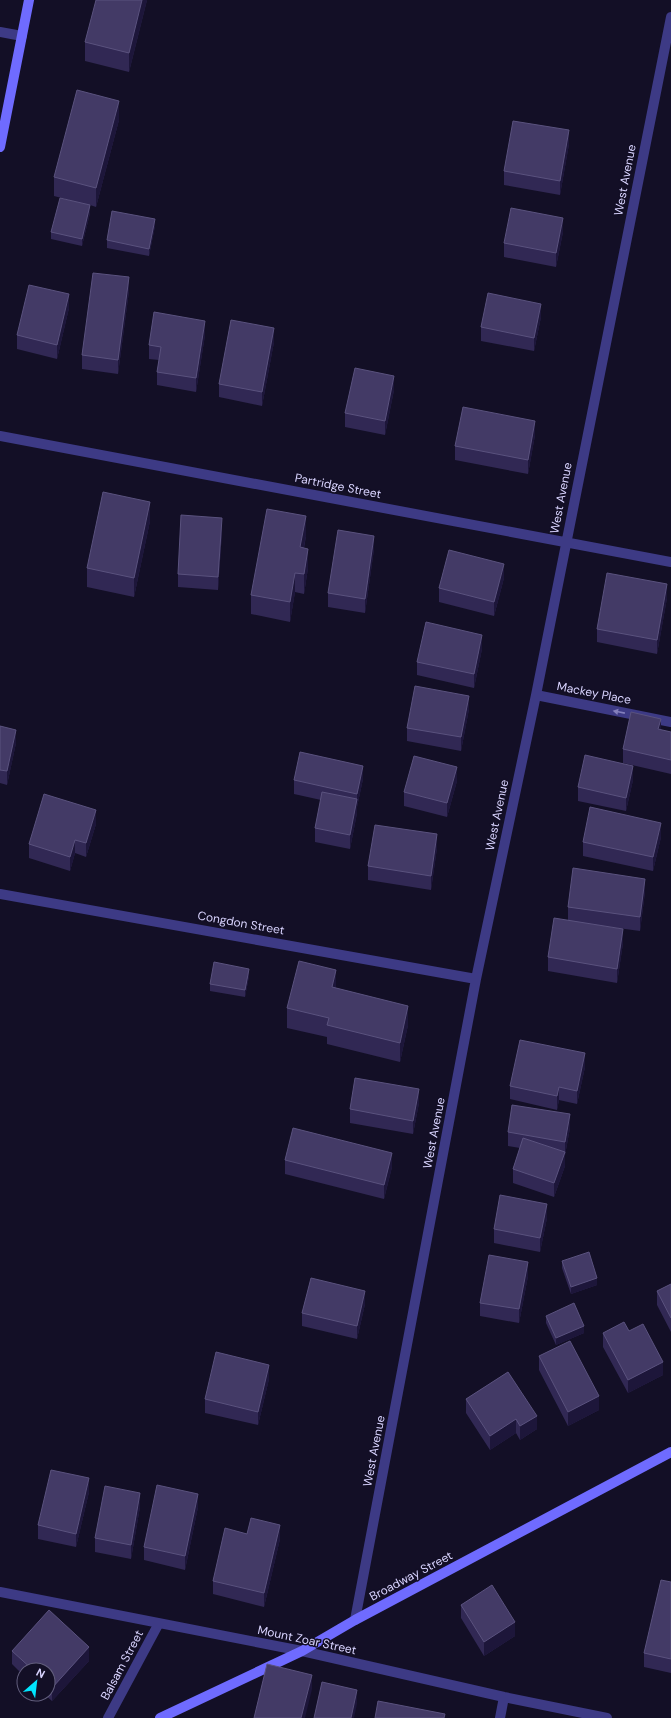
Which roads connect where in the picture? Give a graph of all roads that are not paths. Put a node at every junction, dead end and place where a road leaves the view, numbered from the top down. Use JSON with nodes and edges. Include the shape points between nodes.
{"nodes":[{"id":1,"x":29,"y":0,"type":"edge"},
{"id":2,"x":671,"y":17,"type":"edge"},
{"id":3,"x":0,"y":32,"type":"edge"},
{"id":4,"x":22,"y":36,"type":"junction"},
{"id":5,"x":0,"y":147,"type":"edge"},
{"id":6,"x":0,"y":436,"type":"edge"},
{"id":7,"x":565,"y":542,"type":"junction"},
{"id":8,"x":671,"y":562,"type":"edge"},
{"id":9,"x":536,"y":695,"type":"junction"},
{"id":10,"x":671,"y":722,"type":"edge"},
{"id":11,"x":0,"y":894,"type":"edge"},
{"id":12,"x":476,"y":979,"type":"junction"},
{"id":13,"x":671,"y":1452,"type":"edge"},
{"id":14,"x":0,"y":1592,"type":"edge"},
{"id":15,"x":355,"y":1620,"type":"junction"},
{"id":16,"x":159,"y":1623,"type":"junction"},
{"id":17,"x":302,"y":1651,"type":"junction"},
{"id":18,"x":504,"y":1697,"type":"junction"},
{"id":19,"x":108,"y":1718,"type":"edge"},
{"id":20,"x":160,"y":1718,"type":"edge"},
{"id":21,"x":500,"y":1718,"type":"edge"},
{"id":22,"x":607,"y":1718,"type":"edge"}],
"edges":[{"from":1,"to":4,"type":"street"},
{"from":2,"to":7,"type":"street","name":"West Avenue"},
{"from":3,"to":4,"type":"street"},
{"from":4,"to":5,"type":"street"},
{"from":6,"to":7,"type":"street","name":"Partridge Street"},
{"from":7,"to":8,"type":"street","name":"Partridge Street"},
{"from":7,"to":9,"type":"street","name":"West Avenue"},
{"from":10,"to":9,"type":"street","name":"Mackey Place","one_way":true},
{"from":9,"to":12,"type":"street","name":"West Avenue"},
{"from":11,"to":12,"type":"street","name":"Congdon Street"},
{"from":12,"to":15,"type":"street","name":"West Avenue"},
{"from":13,"to":15,"type":"street","name":"Broadway Street"},
{"from":14,"to":16,"type":"street","name":"Mount Zoar Street"},
{"from":15,"to":17,"type":"street","name":"Broadway Street"},
{"from":16,"to":17,"type":"street","name":"Mount Zoar Street"},
{"from":16,"to":19,"type":"street","name":"Balsam Street"},
{"from":17,"to":18,"type":"street","name":"Mount Zoar Street"},
{"from":17,"to":20,"type":"street","name":"Broadway Street"},
{"from":18,"to":21,"type":"street"},
{"from":18,"to":22,"type":"street","name":"Mount Zoar Street"}]}
